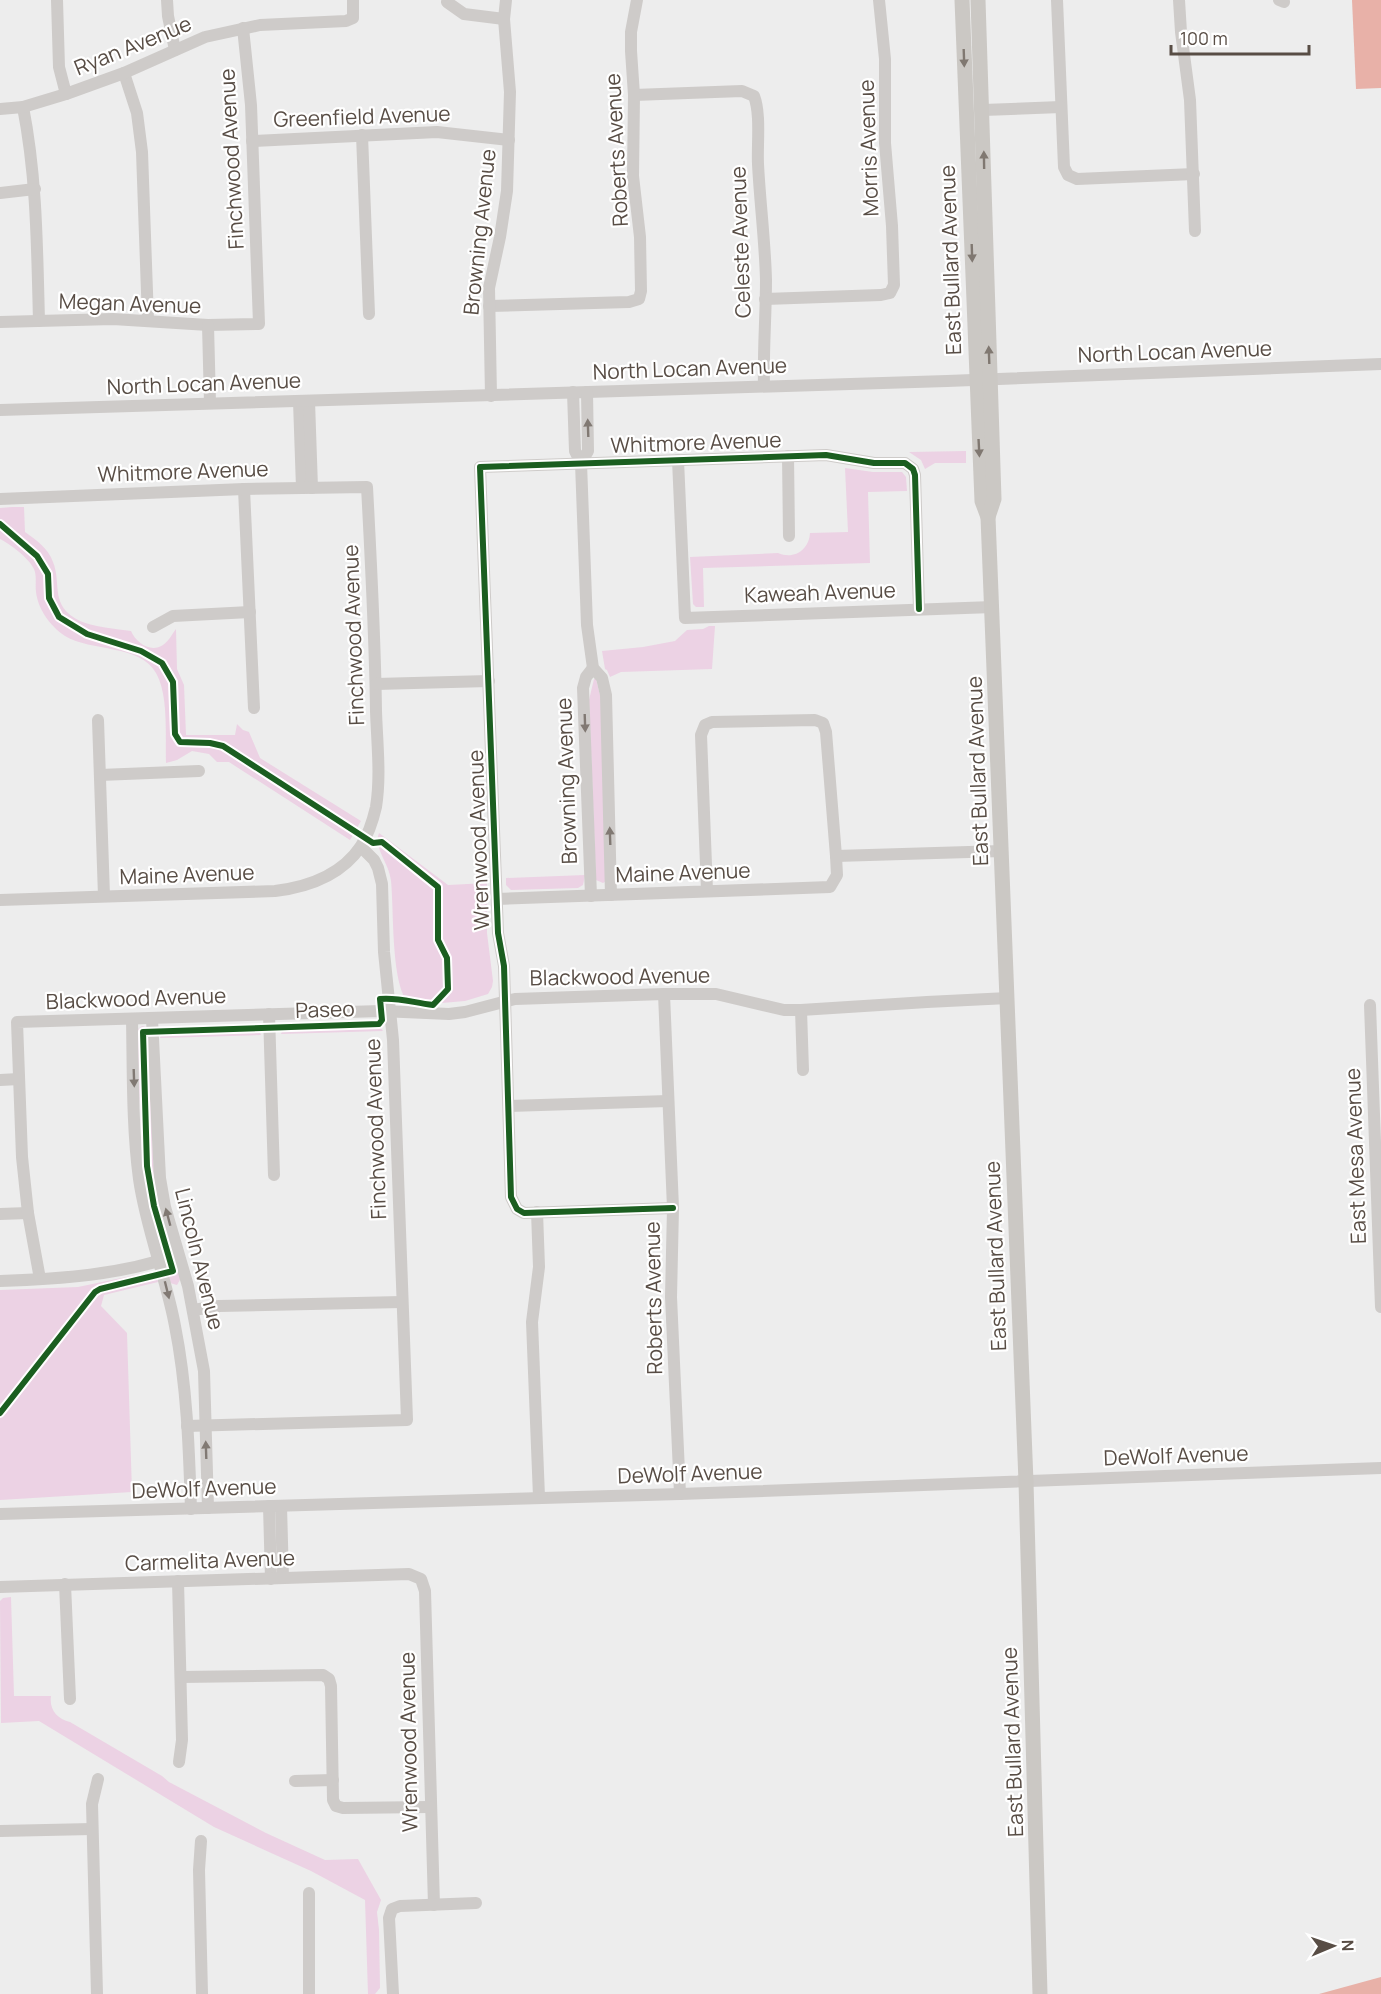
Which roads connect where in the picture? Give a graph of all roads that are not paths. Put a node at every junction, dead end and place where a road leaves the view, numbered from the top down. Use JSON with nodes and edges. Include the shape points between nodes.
{"nodes":[{"id":1,"x":57,"y":0,"type":"edge"},
{"id":2,"x":167,"y":0,"type":"edge"},
{"id":3,"x":353,"y":0,"type":"edge"},
{"id":4,"x":506,"y":0,"type":"edge"},
{"id":5,"x":637,"y":0,"type":"edge"},
{"id":6,"x":879,"y":0,"type":"edge"},
{"id":7,"x":962,"y":0,"type":"edge"},
{"id":8,"x":978,"y":0,"type":"edge"},
{"id":9,"x":1057,"y":0,"type":"edge"},
{"id":10,"x":1179,"y":0,"type":"edge"},
{"id":11,"x":447,"y":2,"type":"dead end"},
{"id":12,"x":504,"y":20,"type":"junction"},
{"id":13,"x":243,"y":28,"type":"junction"},
{"id":14,"x":175,"y":50,"type":"junction"},
{"id":15,"x":124,"y":73,"type":"junction"},
{"id":16,"x":66,"y":94,"type":"junction"},
{"id":17,"x":634,"y":95,"type":"junction"},
{"id":18,"x":23,"y":107,"type":"junction"},
{"id":19,"x":1061,"y":107,"type":"junction"},
{"id":20,"x":0,"y":109,"type":"edge"},
{"id":21,"x":983,"y":110,"type":"junction"},
{"id":22,"x":362,"y":135,"type":"junction"},
{"id":23,"x":509,"y":140,"type":"junction"},
{"id":24,"x":252,"y":141,"type":"junction"},
{"id":25,"x":1194,"y":174,"type":"junction"},
{"id":26,"x":35,"y":189,"type":"junction"},
{"id":27,"x":0,"y":193,"type":"edge"},
{"id":28,"x":1195,"y":231,"type":"dead end"},
{"id":29,"x":765,"y":298,"type":"junction"},
{"id":30,"x":489,"y":306,"type":"junction"},
{"id":31,"x":369,"y":314,"type":"dead end"},
{"id":32,"x":148,"y":320,"type":"junction"},
{"id":33,"x":39,"y":321,"type":"junction"},
{"id":34,"x":0,"y":322,"type":"edge"},
{"id":35,"x":259,"y":324,"type":"joint"},
{"id":36,"x":208,"y":325,"type":"junction"},
{"id":37,"x":1381,"y":364,"type":"edge"},
{"id":38,"x":983,"y":379,"type":"junction"},
{"id":39,"x":764,"y":386,"type":"junction"},
{"id":40,"x":573,"y":392,"type":"junction"},
{"id":41,"x":587,"y":392,"type":"junction"},
{"id":42,"x":491,"y":396,"type":"junction"},
{"id":43,"x":304,"y":401,"type":"junction"},
{"id":44,"x":210,"y":403,"type":"junction"},
{"id":45,"x":0,"y":410,"type":"edge"},
{"id":46,"x":788,"y":456,"type":"junction"},
{"id":47,"x":678,"y":460,"type":"junction"},
{"id":48,"x":581,"y":463,"type":"junction"},
{"id":49,"x":480,"y":467,"type":"joint"},
{"id":50,"x":368,"y":487,"type":"joint"},
{"id":51,"x":307,"y":488,"type":"junction"},
{"id":52,"x":244,"y":489,"type":"junction"},
{"id":53,"x":0,"y":499,"type":"edge"},
{"id":54,"x":789,"y":536,"type":"dead end"},
{"id":55,"x":993,"y":607,"type":"junction"},
{"id":56,"x":919,"y":609,"type":"junction"},
{"id":57,"x":250,"y":612,"type":"junction"},
{"id":58,"x":153,"y":627,"type":"dead end"},
{"id":59,"x":593,"y":668,"type":"junction"},
{"id":60,"x":489,"y":681,"type":"junction"},
{"id":61,"x":376,"y":684,"type":"junction"},
{"id":62,"x":254,"y":708,"type":"dead end"},
{"id":63,"x":98,"y":720,"type":"dead end"},
{"id":64,"x":199,"y":771,"type":"dead end"},
{"id":65,"x":100,"y":775,"type":"junction"},
{"id":66,"x":361,"y":847,"type":"junction"},
{"id":67,"x":1002,"y":851,"type":"junction"},
{"id":68,"x":836,"y":856,"type":"junction"},
{"id":69,"x":707,"y":891,"type":"junction"},
{"id":70,"x":611,"y":895,"type":"junction"},
{"id":71,"x":104,"y":896,"type":"junction"},
{"id":72,"x":591,"y":896,"type":"junction"},
{"id":73,"x":497,"y":899,"type":"junction"},
{"id":74,"x":0,"y":900,"type":"edge"},
{"id":75,"x":664,"y":993,"type":"junction"},
{"id":76,"x":1008,"y":998,"type":"junction"},
{"id":77,"x":506,"y":1001,"type":"junction"},
{"id":78,"x":1370,"y":1005,"type":"dead end"},
{"id":79,"x":801,"y":1010,"type":"junction"},
{"id":80,"x":392,"y":1011,"type":"junction"},
{"id":81,"x":269,"y":1014,"type":"junction"},
{"id":82,"x":132,"y":1019,"type":"junction"},
{"id":83,"x":152,"y":1019,"type":"junction"},
{"id":84,"x":803,"y":1070,"type":"dead end"},
{"id":85,"x":19,"y":1079,"type":"junction"},
{"id":86,"x":0,"y":1080,"type":"edge"},
{"id":87,"x":668,"y":1101,"type":"junction"},
{"id":88,"x":508,"y":1106,"type":"junction"},
{"id":89,"x":274,"y":1175,"type":"dead end"},
{"id":90,"x":673,"y":1208,"type":"junction"},
{"id":91,"x":537,"y":1212,"type":"junction"},
{"id":92,"x":28,"y":1213,"type":"junction"},
{"id":93,"x":0,"y":1214,"type":"edge"},
{"id":94,"x":178,"y":1255,"type":"junction"},
{"id":95,"x":159,"y":1261,"type":"junction"},
{"id":96,"x":40,"y":1279,"type":"junction"},
{"id":97,"x":0,"y":1281,"type":"edge"},
{"id":98,"x":402,"y":1302,"type":"junction"},
{"id":99,"x":1381,"y":1307,"type":"edge"},
{"id":100,"x":193,"y":1310,"type":"junction"},
{"id":101,"x":206,"y":1425,"type":"junction"},
{"id":102,"x":187,"y":1426,"type":"junction"},
{"id":103,"x":1381,"y":1468,"type":"edge"},
{"id":104,"x":1026,"y":1482,"type":"junction"},
{"id":105,"x":680,"y":1494,"type":"junction"},
{"id":106,"x":539,"y":1497,"type":"junction"},
{"id":107,"x":275,"y":1506,"type":"junction"},
{"id":108,"x":208,"y":1508,"type":"junction"},
{"id":109,"x":191,"y":1509,"type":"junction"},
{"id":110,"x":0,"y":1514,"type":"edge"},
{"id":111,"x":277,"y":1579,"type":"junction"},
{"id":112,"x":421,"y":1579,"type":"joint"},
{"id":113,"x":178,"y":1581,"type":"junction"},
{"id":114,"x":65,"y":1584,"type":"junction"},
{"id":115,"x":0,"y":1587,"type":"edge"},
{"id":116,"x":181,"y":1677,"type":"junction"},
{"id":117,"x":70,"y":1699,"type":"dead end"},
{"id":118,"x":179,"y":1762,"type":"dead end"},
{"id":119,"x":98,"y":1779,"type":"dead end"},
{"id":120,"x":333,"y":1780,"type":"junction"},
{"id":121,"x":295,"y":1781,"type":"dead end"},
{"id":122,"x":430,"y":1807,"type":"junction"},
{"id":123,"x":92,"y":1829,"type":"junction"},
{"id":124,"x":0,"y":1831,"type":"edge"},
{"id":125,"x":201,"y":1841,"type":"dead end"},
{"id":126,"x":309,"y":1893,"type":"dead end"},
{"id":127,"x":476,"y":1903,"type":"dead end"},
{"id":128,"x":434,"y":1905,"type":"junction"},
{"id":129,"x":97,"y":1994,"type":"edge"},
{"id":130,"x":202,"y":1994,"type":"edge"},
{"id":131,"x":309,"y":1994,"type":"edge"},
{"id":132,"x":393,"y":1994,"type":"edge"},
{"id":133,"x":1040,"y":1994,"type":"edge"}],
"edges":[{"from":1,"to":16,"type":"street","via":[[59,67]]},
{"from":2,"to":14,"type":"street"},
{"from":3,"to":13,"type":"street","name":"Ryan Avenue","via":[[353,18]]},
{"from":4,"to":12,"type":"street","name":"Browning Avenue"},
{"from":5,"to":17,"type":"street","name":"Roberts Avenue","via":[[631,32]]},
{"from":6,"to":29,"type":"street","name":"Morris Avenue","via":[[894,285],[890,292],[881,295]]},
{"from":7,"to":38,"type":"main road","name":"East Bullard Avenue","one_way":true},
{"from":8,"to":21,"type":"main road","name":"East Bullard Avenue"},
{"from":9,"to":19,"type":"street"},
{"from":10,"to":25,"type":"street"},
{"from":11,"to":12,"type":"street","via":[[464,14]]},
{"from":12,"to":23,"type":"street","name":"Browning Avenue"},
{"from":13,"to":14,"type":"street","name":"Ryan Avenue"},
{"from":13,"to":24,"type":"street","name":"Finchwood Avenue"},
{"from":14,"to":15,"type":"street","name":"Ryan Avenue"},
{"from":15,"to":16,"type":"street","name":"Ryan Avenue"},
{"from":15,"to":32,"type":"street","via":[[137,113],[142,152]]},
{"from":16,"to":18,"type":"street","name":"Ryan Avenue"},
{"from":17,"to":29,"type":"street","name":"Celeste Avenue","via":[[742,91],[754,96],[764,223]]},
{"from":17,"to":30,"type":"street","name":"Roberts Avenue","via":[[639,299]]},
{"from":18,"to":20,"type":"street","name":"Ryan Avenue"},
{"from":18,"to":26,"type":"street"},
{"from":19,"to":21,"type":"street"},
{"from":19,"to":25,"type":"street","via":[[1064,167],[1068,175],[1077,179]]},
{"from":38,"to":21,"type":"main road","name":"East Bullard Avenue","one_way":true},
{"from":22,"to":23,"type":"street","name":"Greenfield Avenue","via":[[452,132]]},
{"from":22,"to":24,"type":"street","name":"Greenfield Avenue"},
{"from":22,"to":31,"type":"street"},
{"from":23,"to":30,"type":"street","name":"Browning Avenue","via":[[507,191],[490,276]]},
{"from":24,"to":35,"type":"street","name":"Finchwood Avenue"},
{"from":25,"to":28,"type":"street"},
{"from":26,"to":27,"type":"street"},
{"from":26,"to":33,"type":"street"},
{"from":29,"to":39,"type":"street","name":"Celeste Avenue"},
{"from":30,"to":42,"type":"street","name":"Browning Avenue"},
{"from":32,"to":33,"type":"street","name":"Megan Avenue"},
{"from":32,"to":36,"type":"street","name":"Megan Avenue"},
{"from":33,"to":34,"type":"street","name":"Megan Avenue"},
{"from":35,"to":36,"type":"street","name":"Megan Avenue"},
{"from":36,"to":44,"type":"street"},
{"from":37,"to":38,"type":"street","name":"North Locan Avenue"},
{"from":38,"to":39,"type":"street","name":"North Locan Avenue"},
{"from":38,"to":55,"type":"main road","name":"East Bullard Avenue","via":[[994,499],[988,517]]},
{"from":39,"to":41,"type":"street","name":"North Locan Avenue"},
{"from":40,"to":41,"type":"street","name":"North Locan Avenue"},
{"from":40,"to":42,"type":"street","name":"North Locan Avenue"},
{"from":40,"to":48,"type":"street","name":"Browning Avenue","via":[[575,451]]},
{"from":48,"to":41,"type":"street","name":"Browning Avenue","one_way":true,"via":[[588,451]]},
{"from":42,"to":43,"type":"street","name":"North Locan Avenue"},
{"from":43,"to":44,"type":"street","name":"North Locan Avenue"},
{"from":43,"to":51,"type":"street"},
{"from":44,"to":45,"type":"street","name":"North Locan Avenue"},
{"from":46,"to":47,"type":"street","name":"Whitmore Avenue"},
{"from":46,"to":54,"type":"street"},
{"from":46,"to":56,"type":"street","name":"Whitmore Avenue","via":[[826,454],[911,465],[915,475]]},
{"from":47,"to":48,"type":"street","name":"Whitmore Avenue"},
{"from":47,"to":56,"type":"street","name":"Kaweah Avenue","via":[[685,618]]},
{"from":48,"to":49,"type":"street","name":"Whitmore Avenue"},
{"from":48,"to":59,"type":"street","name":"Browning Avenue","via":[[587,625]]},
{"from":49,"to":60,"type":"street","name":"Wrenwood Avenue"},
{"from":50,"to":51,"type":"street","name":"Whitmore Avenue"},
{"from":50,"to":61,"type":"street","name":"Finchwood Avenue"},
{"from":51,"to":52,"type":"street","name":"Whitmore Avenue"},
{"from":52,"to":53,"type":"street","name":"Whitmore Avenue"},
{"from":52,"to":57,"type":"street"},
{"from":55,"to":56,"type":"street","name":"Kaweah Avenue"},
{"from":55,"to":67,"type":"main road","name":"East Bullard Avenue"},
{"from":57,"to":58,"type":"street","via":[[172,616]]},
{"from":57,"to":62,"type":"street"},
{"from":70,"to":59,"type":"street","name":"Browning Avenue","one_way":true,"via":[[606,695],[602,678]]},
{"from":59,"to":72,"type":"street","name":"Browning Avenue","one_way":true,"via":[[583,688]]},
{"from":60,"to":61,"type":"street"},
{"from":60,"to":73,"type":"street","name":"Wrenwood Avenue"},
{"from":61,"to":66,"type":"street","name":"Finchwood Avenue","via":[[378,787],[372,822]]},
{"from":63,"to":65,"type":"street"},
{"from":64,"to":65,"type":"street"},
{"from":65,"to":71,"type":"street"},
{"from":66,"to":71,"type":"street","name":"Maine Avenue","via":[[323,880],[299,888]]},
{"from":66,"to":80,"type":"street","name":"Finchwood Avenue","via":[[374,860],[380,876]]},
{"from":67,"to":68,"type":"street"},
{"from":67,"to":76,"type":"main road","name":"East Bullard Avenue"},
{"from":68,"to":69,"type":"street","name":"Maine Avenue","via":[[837,875],[830,887]]},
{"from":68,"to":69,"type":"street","via":[[823,723],[711,722],[700,735]]},
{"from":69,"to":70,"type":"street","name":"Maine Avenue"},
{"from":70,"to":72,"type":"street","name":"Maine Avenue"},
{"from":71,"to":74,"type":"street","name":"Maine Avenue"},
{"from":72,"to":73,"type":"street","name":"Maine Avenue"},
{"from":73,"to":77,"type":"street","name":"Wrenwood Avenue"},
{"from":75,"to":77,"type":"street","name":"Blackwood Avenue"},
{"from":75,"to":79,"type":"street","name":"Blackwood Avenue","via":[[716,994],[784,1010]]},
{"from":75,"to":87,"type":"street","name":"Roberts Avenue"},
{"from":76,"to":79,"type":"street","name":"Blackwood Avenue"},
{"from":76,"to":104,"type":"main road","name":"East Bullard Avenue"},
{"from":77,"to":80,"type":"street","name":"Blackwood Avenue","via":[[448,1014]]},
{"from":77,"to":88,"type":"street","name":"Wrenwood Avenue"},
{"from":78,"to":99,"type":"street","name":"East Mesa Avenue"},
{"from":79,"to":84,"type":"street"},
{"from":80,"to":81,"type":"street","name":"Blackwood Avenue"},
{"from":80,"to":98,"type":"street","name":"Finchwood Avenue"},
{"from":81,"to":83,"type":"street","name":"Blackwood Avenue"},
{"from":81,"to":89,"type":"street"},
{"from":82,"to":83,"type":"street","name":"Blackwood Avenue"},
{"from":82,"to":85,"type":"street","name":"Blackwood Avenue","via":[[17,1022]]},
{"from":82,"to":95,"type":"street","name":"Lincoln Avenue","one_way":true,"via":[[138,1172]]},
{"from":94,"to":83,"type":"street","name":"Lincoln Avenue","one_way":true,"via":[[160,1178]]},
{"from":85,"to":86,"type":"street"},
{"from":85,"to":92,"type":"street"},
{"from":87,"to":88,"type":"street"},
{"from":87,"to":90,"type":"street","name":"Roberts Avenue"},
{"from":88,"to":91,"type":"street","name":"Wrenwood Avenue","via":[[511,1197],[518,1209]]},
{"from":90,"to":91,"type":"street"},
{"from":90,"to":105,"type":"street","name":"Roberts Avenue","via":[[671,1297]]},
{"from":91,"to":106,"type":"street","via":[[539,1267],[532,1322]]},
{"from":92,"to":93,"type":"street"},
{"from":92,"to":96,"type":"street"},
{"from":94,"to":95,"type":"street"},
{"from":94,"to":100,"type":"street","name":"Lincoln Avenue"},
{"from":95,"to":96,"type":"street","via":[[96,1275]]},
{"from":95,"to":102,"type":"street","name":"Lincoln Avenue","one_way":true,"via":[[177,1337]]},
{"from":96,"to":97,"type":"street"},
{"from":98,"to":100,"type":"street","via":[[219,1306]]},
{"from":98,"to":101,"type":"street","name":"Finchwood Avenue","via":[[407,1420]]},
{"from":100,"to":101,"type":"street","name":"Lincoln Avenue","via":[[204,1371]]},
{"from":101,"to":102,"type":"street"},
{"from":108,"to":101,"type":"street","name":"Lincoln Avenue","one_way":true},
{"from":102,"to":109,"type":"street","name":"Lincoln Avenue"},
{"from":103,"to":104,"type":"street","name":"DeWolf Avenue"},
{"from":104,"to":105,"type":"street","name":"DeWolf Avenue"},
{"from":104,"to":133,"type":"main road","name":"East Bullard Avenue"},
{"from":105,"to":106,"type":"street","name":"DeWolf Avenue"},
{"from":106,"to":107,"type":"street","name":"DeWolf Avenue"},
{"from":107,"to":108,"type":"street","name":"DeWolf Avenue"},
{"from":107,"to":111,"type":"street"},
{"from":108,"to":109,"type":"street","name":"DeWolf Avenue"},
{"from":109,"to":110,"type":"street","name":"DeWolf Avenue"},
{"from":111,"to":112,"type":"street","name":"Carmelita Avenue","via":[[409,1574]]},
{"from":111,"to":113,"type":"street","name":"Carmelita Avenue"},
{"from":112,"to":122,"type":"street","name":"Wrenwood Avenue","via":[[425,1591]]},
{"from":113,"to":114,"type":"street","name":"Carmelita Avenue"},
{"from":113,"to":116,"type":"street"},
{"from":114,"to":115,"type":"street","name":"Carmelita Avenue"},
{"from":114,"to":117,"type":"street"},
{"from":116,"to":118,"type":"street","via":[[183,1740]]},
{"from":116,"to":120,"type":"street","via":[[313,1674],[329,1679]]},
{"from":119,"to":123,"type":"street"},
{"from":120,"to":121,"type":"street"},
{"from":120,"to":122,"type":"street","via":[[333,1800],[343,1808]]},
{"from":122,"to":128,"type":"street","name":"Wrenwood Avenue"},
{"from":123,"to":124,"type":"street"},
{"from":123,"to":129,"type":"street"},
{"from":125,"to":130,"type":"street"},
{"from":126,"to":131,"type":"street"},
{"from":127,"to":128,"type":"street"},
{"from":128,"to":132,"type":"street","via":[[400,1906],[392,1910],[389,1918]]}]}
